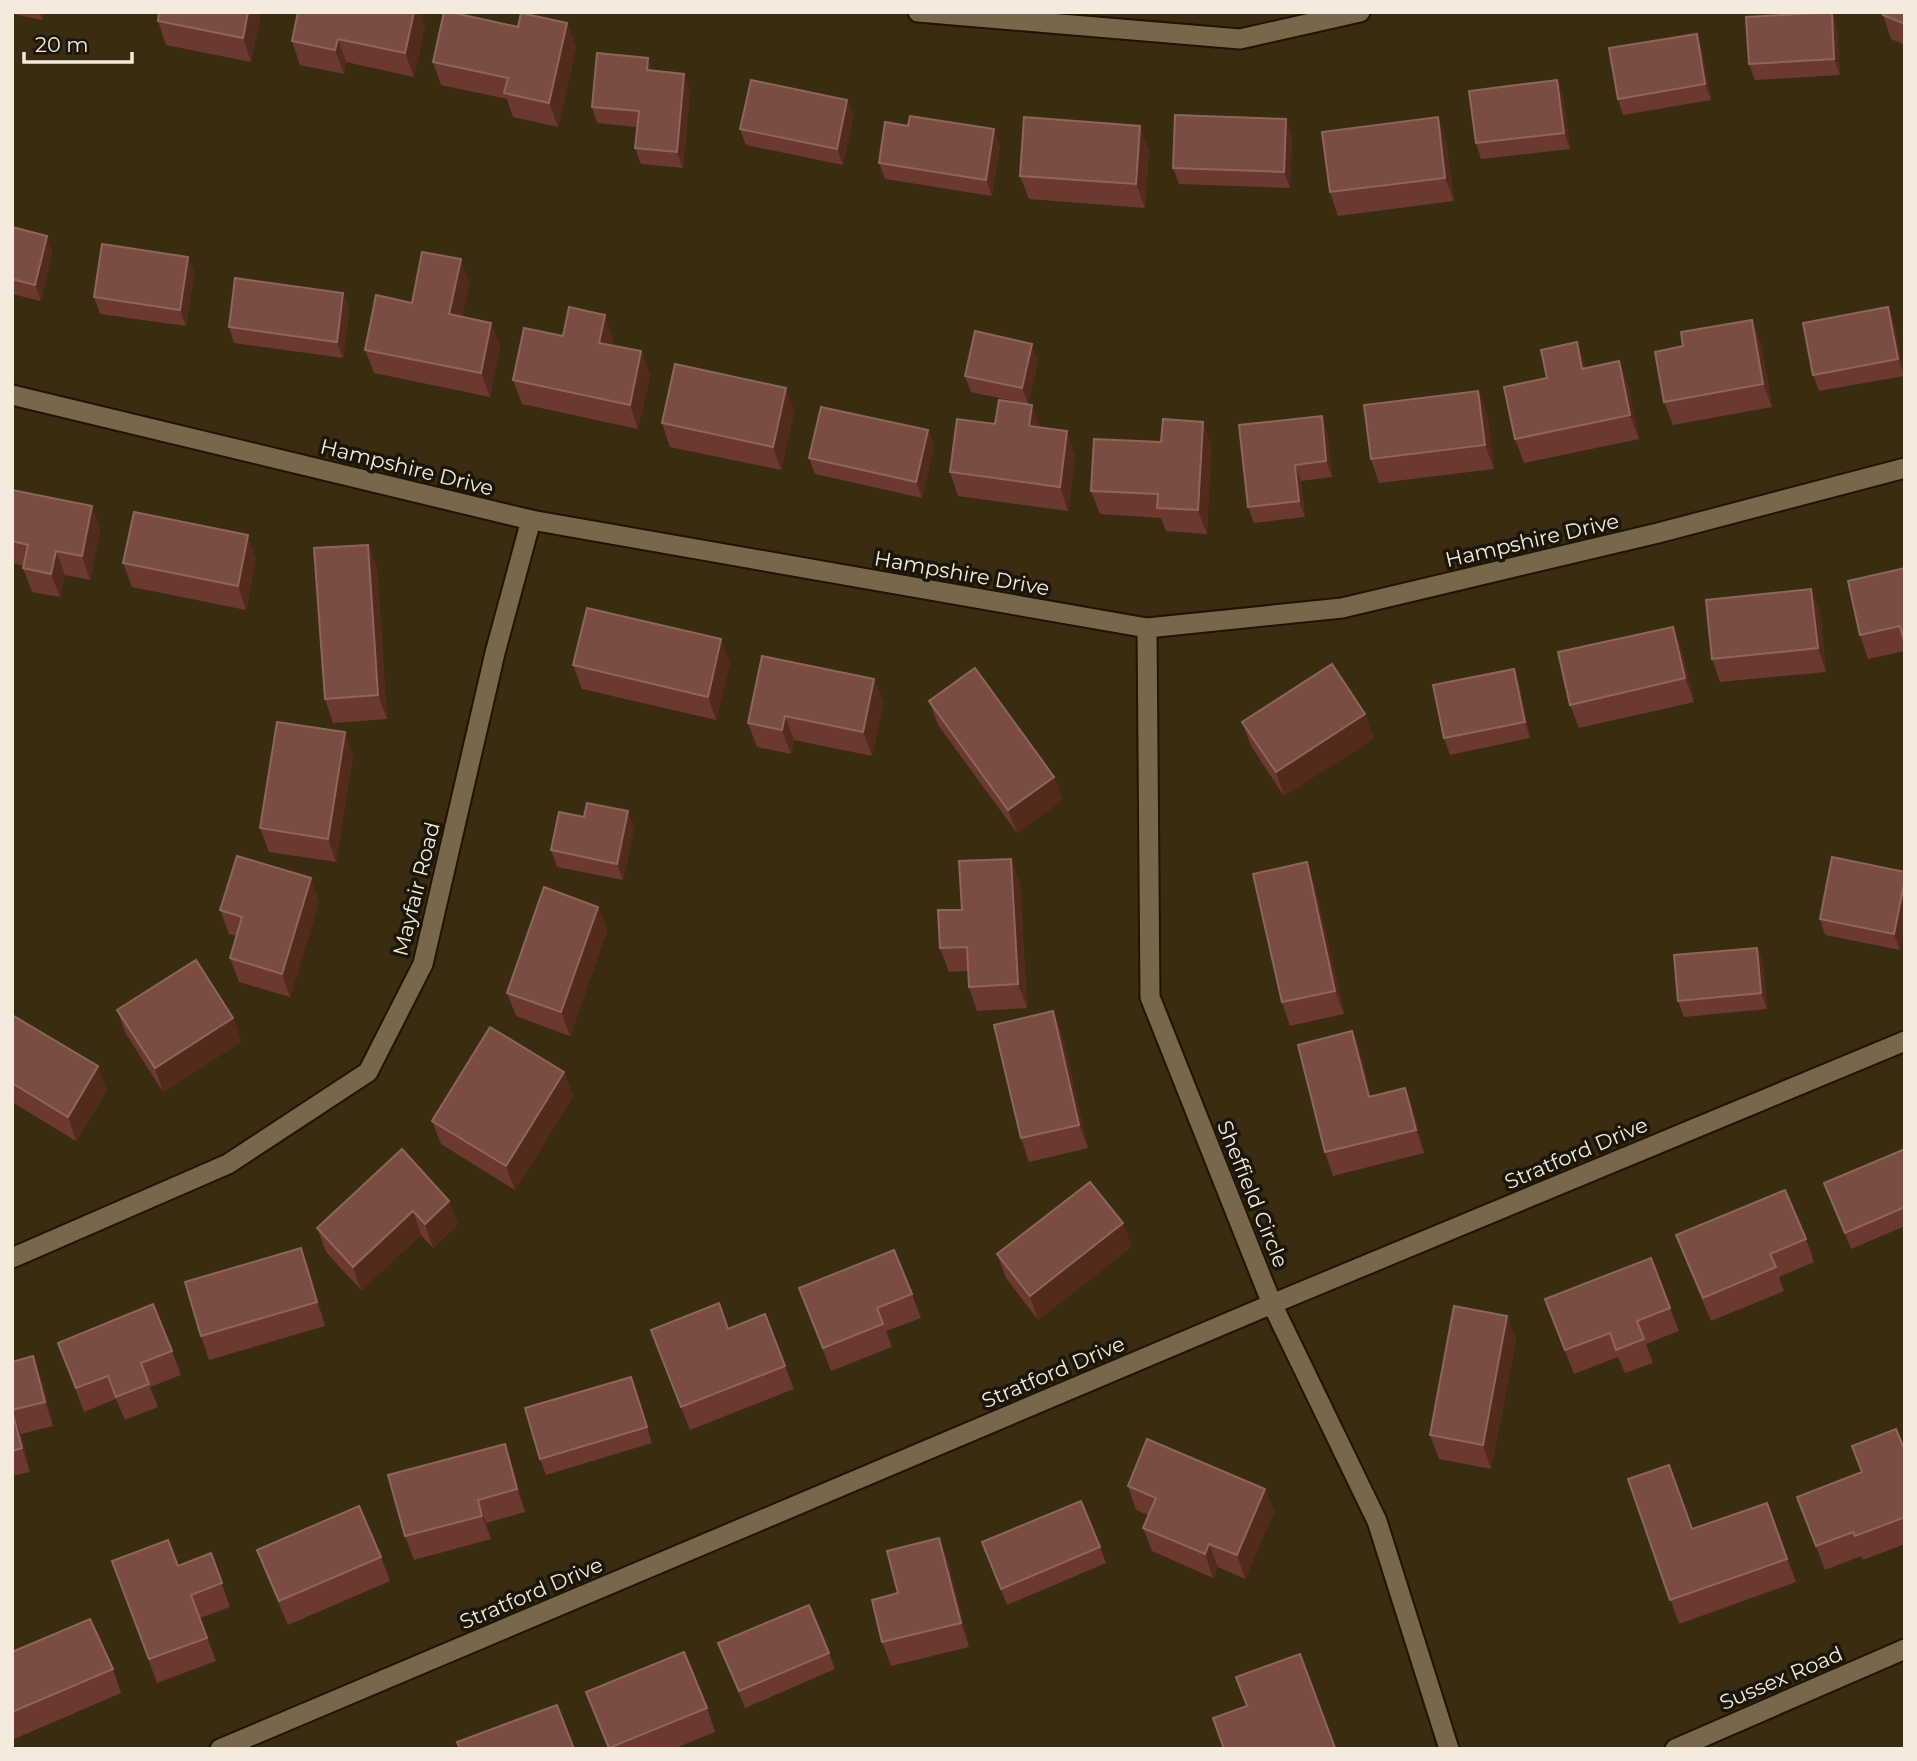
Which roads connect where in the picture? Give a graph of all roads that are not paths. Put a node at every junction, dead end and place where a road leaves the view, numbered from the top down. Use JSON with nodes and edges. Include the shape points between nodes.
{"nodes":[{"id":1,"x":918,"y":12,"type":"edge"},
{"id":2,"x":1360,"y":12,"type":"edge"},
{"id":3,"x":12,"y":395,"type":"edge"},
{"id":4,"x":1905,"y":468,"type":"edge"},
{"id":5,"x":531,"y":520,"type":"junction"},
{"id":6,"x":1147,"y":628,"type":"junction"},
{"id":7,"x":1905,"y":1041,"type":"edge"},
{"id":8,"x":12,"y":1258,"type":"edge"},
{"id":9,"x":1272,"y":1304,"type":"junction"},
{"id":10,"x":1905,"y":1649,"type":"edge"},
{"id":11,"x":220,"y":1749,"type":"edge"},
{"id":12,"x":1449,"y":1749,"type":"edge"},
{"id":13,"x":1675,"y":1749,"type":"edge"}],
"edges":[{"from":1,"to":2,"type":"street","via":[[1240,39]]},
{"from":3,"to":5,"type":"street","name":"Hampshire Drive"},
{"from":4,"to":6,"type":"street","name":"Hampshire Drive","via":[[1342,608]]},
{"from":5,"to":6,"type":"street","name":"Hampshire Drive"},
{"from":5,"to":8,"type":"street","name":"Mayfair Road","via":[[422,964],[368,1072],[228,1164]]},
{"from":6,"to":9,"type":"street","name":"Sheffield Circle","via":[[1150,997]]},
{"from":7,"to":9,"type":"street","name":"Stratford Drive"},
{"from":9,"to":11,"type":"street","name":"Stratford Drive"},
{"from":9,"to":12,"type":"street","name":"Sheffield Circle","via":[[1377,1521]]},
{"from":10,"to":13,"type":"street","name":"Sussex Road"}]}
